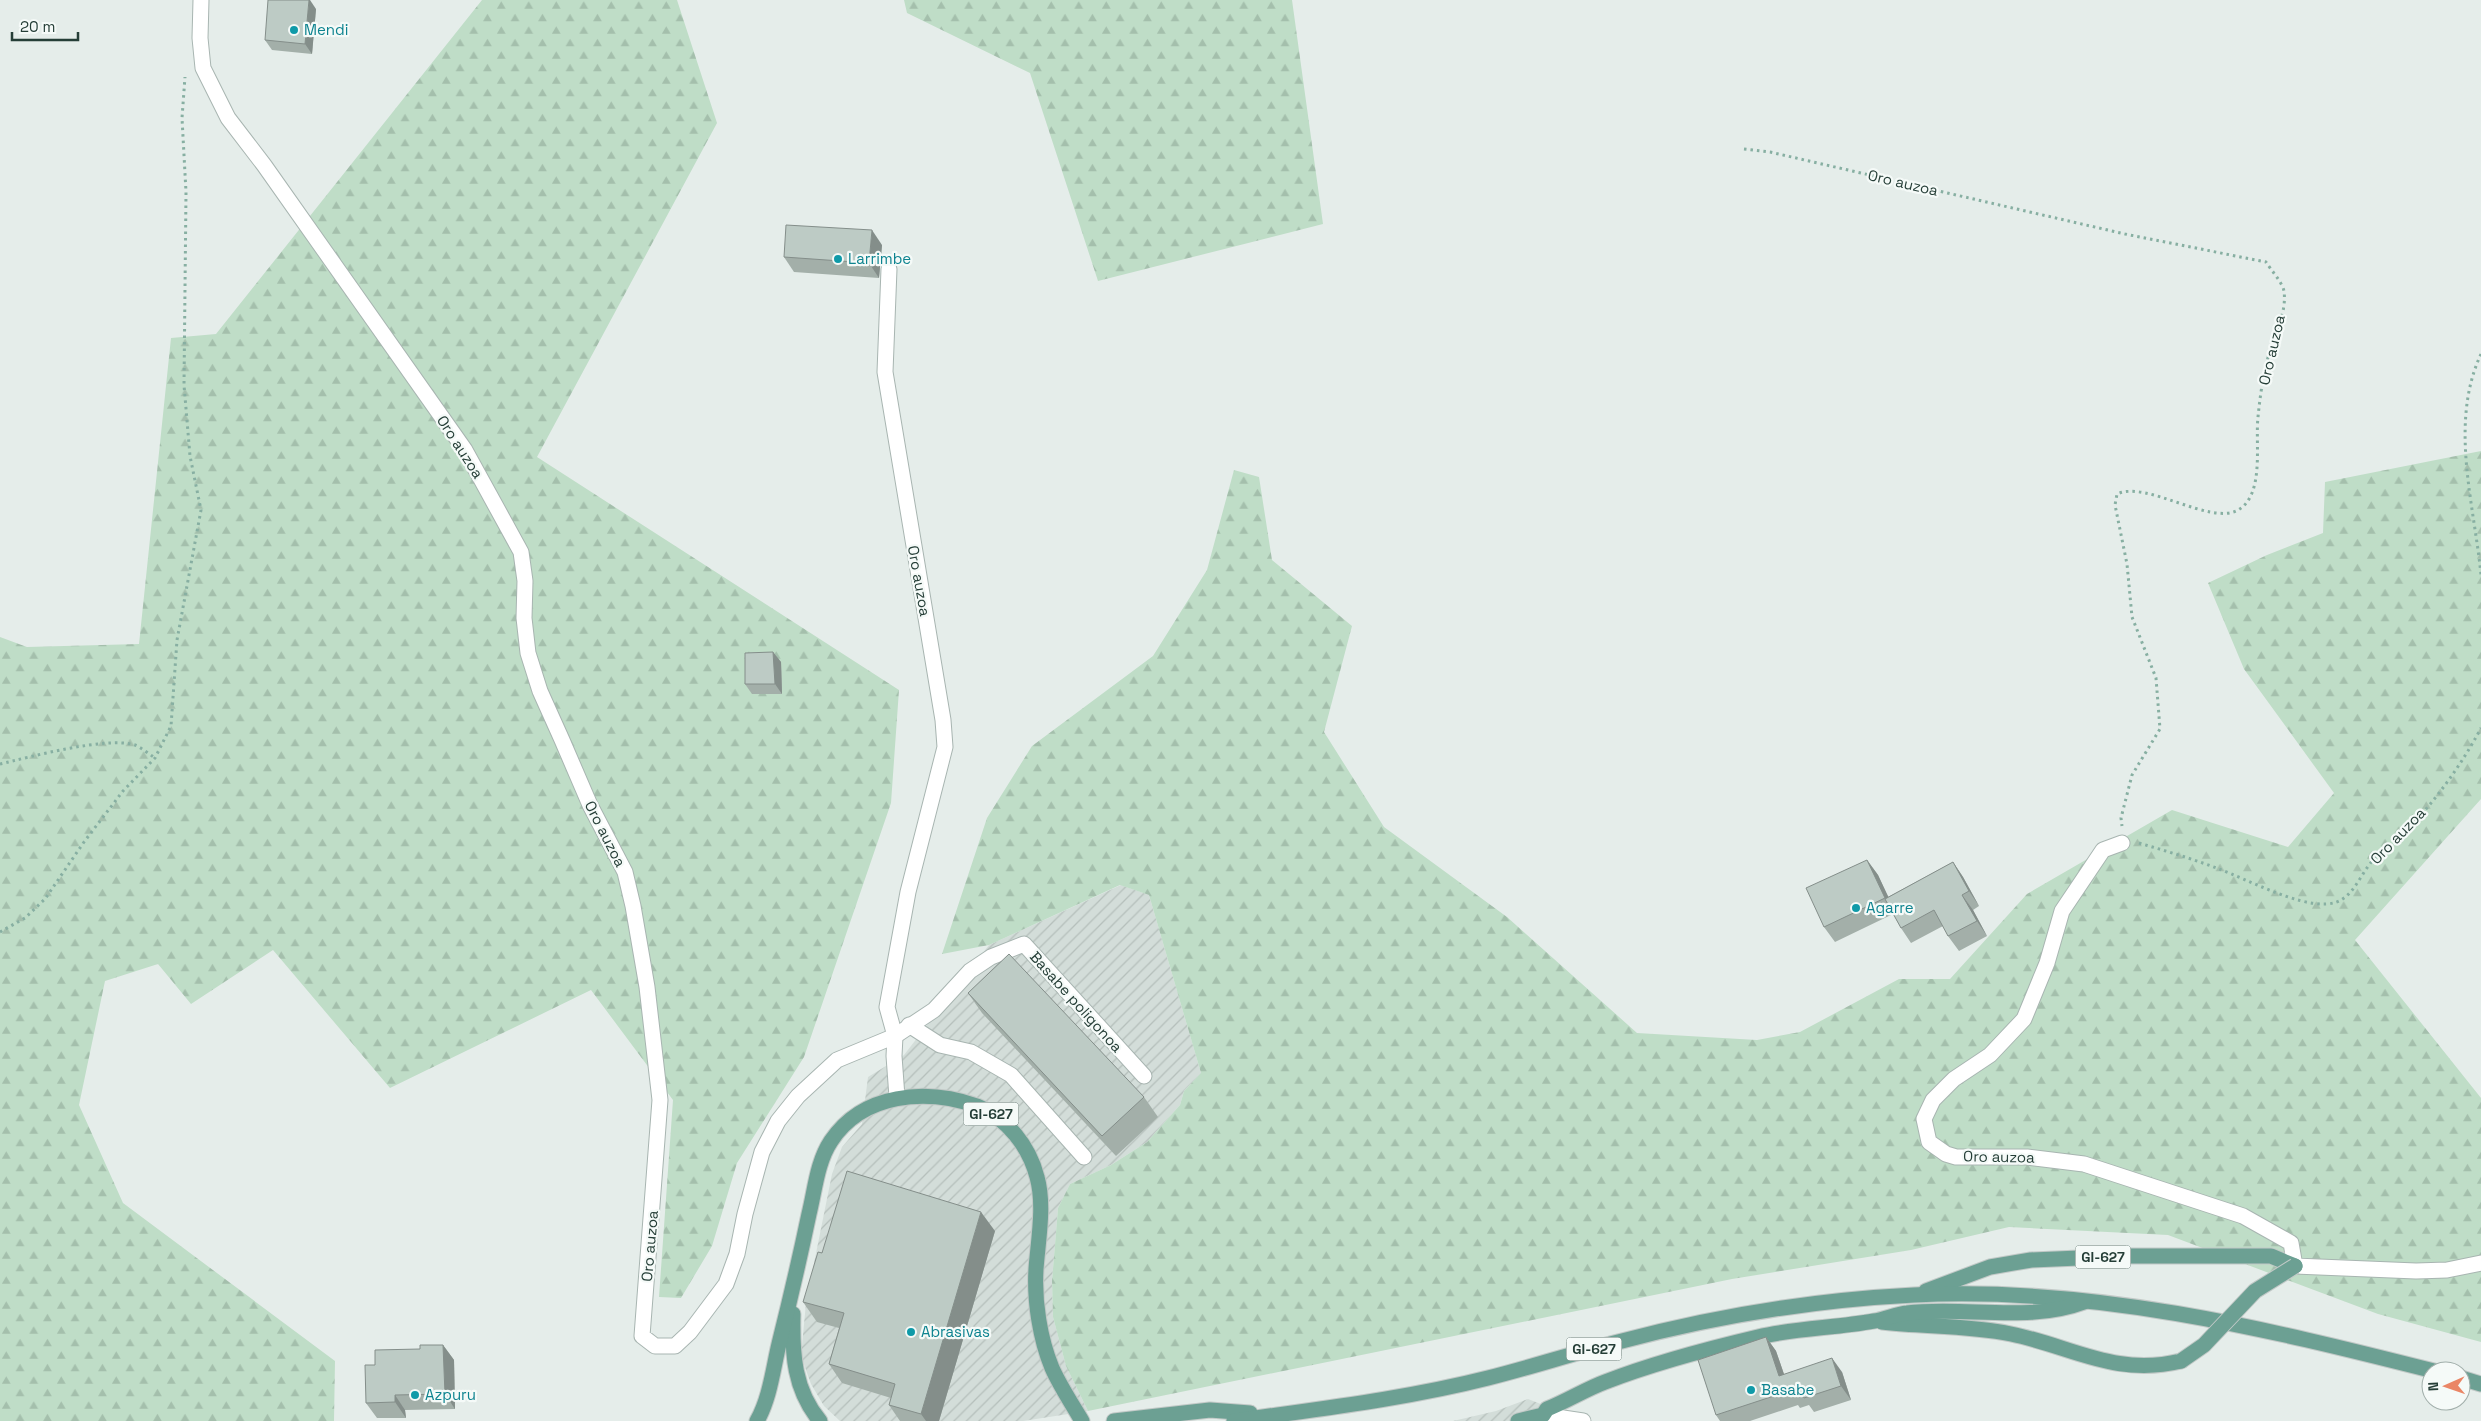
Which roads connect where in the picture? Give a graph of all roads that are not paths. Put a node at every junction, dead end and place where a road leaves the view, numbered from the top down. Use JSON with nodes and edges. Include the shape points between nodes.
{"nodes":[{"id":1,"x":201,"y":0,"type":"edge"},
{"id":2,"x":889,"y":269,"type":"dead end"},
{"id":3,"x":2122,"y":843,"type":"road end"},
{"id":4,"x":908,"y":1025,"type":"junction"},
{"id":5,"x":895,"y":1036,"type":"junction"},
{"id":6,"x":1144,"y":1076,"type":"dead end"},
{"id":7,"x":896,"y":1097,"type":"junction"},
{"id":8,"x":1084,"y":1157,"type":"dead end"},
{"id":9,"x":2481,"y":1263,"type":"edge"},
{"id":10,"x":2295,"y":1266,"type":"junction"},
{"id":11,"x":793,"y":1293,"type":"junction"},
{"id":12,"x":1915,"y":1295,"type":"junction"},
{"id":13,"x":2088,"y":1301,"type":"junction"},
{"id":14,"x":1875,"y":1321,"type":"junction"},
{"id":15,"x":2421,"y":1368,"type":"edge"},
{"id":16,"x":1274,"y":1415,"type":"junction"},
{"id":17,"x":1543,"y":1415,"type":"junction"},
{"id":18,"x":757,"y":1421,"type":"edge"},
{"id":19,"x":820,"y":1421,"type":"edge"},
{"id":20,"x":1082,"y":1421,"type":"edge"},
{"id":21,"x":1114,"y":1421,"type":"edge"},
{"id":22,"x":1234,"y":1421,"type":"edge"},
{"id":23,"x":1518,"y":1421,"type":"edge"},
{"id":24,"x":1583,"y":1421,"type":"edge"}],
"edges":[{"from":1,"to":5,"type":"street","name":"Oro auzoa","via":[[203,68],[228,118],[465,450],[521,552],[528,653],[540,691],[590,804],[625,872],[646,987],[660,1100],[642,1336],[655,1346],[675,1346],[690,1332],[726,1284],[737,1254],[762,1152],[778,1120],[798,1096],[837,1060]]},
{"from":2,"to":5,"type":"street","name":"Oro auzoa","via":[[885,372],[945,747],[899,935],[887,1007]]},
{"from":3,"to":10,"type":"street","name":"Oro auzoa","via":[[2103,850],[2062,911],[2047,963],[2024,1018],[1990,1055],[1954,1079],[1933,1100],[1924,1113],[1926,1137],[1935,1148],[1956,1157],[2027,1157],[2084,1164],[2243,1216],[2291,1243]]},
{"from":4,"to":5,"type":"street","name":"Basabe poligonoa"},
{"from":4,"to":6,"type":"street","name":"Basabe poligonoa","via":[[934,1010],[970,971],[991,957],[1024,944]]},
{"from":4,"to":8,"type":"street","via":[[940,1045],[971,1052],[1011,1075]]},
{"from":5,"to":7,"type":"street","name":"Oro auzoa"},
{"from":7,"to":11,"type":"main road","number":"GI-627","via":[[872,1106],[849,1122],[831,1141],[819,1169]]},
{"from":7,"to":20,"type":"main road","number":"GI-627","via":[[930,1096],[977,1106],[1004,1122],[1025,1145],[1038,1178],[1040,1227],[1036,1272],[1043,1342],[1052,1368]]},
{"from":9,"to":10,"type":"street","via":[[2446,1270],[2416,1271]]},
{"from":10,"to":12,"type":"main road","number":"GI-627","via":[[2271,1256],[2031,1260],[1990,1267]]},
{"from":10,"to":14,"type":"main road","number":"GI-627","bridge":true,"via":[[2255,1291],[2204,1346],[2181,1361],[2166,1365],[2129,1366],[2071,1353],[2013,1334],[1970,1326]]},
{"from":11,"to":18,"type":"main road","number":"GI-627"},
{"from":11,"to":19,"type":"main road","number":"GI-627","via":[[793,1353],[797,1378],[802,1395]]},
{"from":12,"to":13,"type":"main road","number":"GI-627","via":[[2024,1295]]},
{"from":12,"to":16,"type":"main road","number":"GI-627","via":[[1765,1310],[1620,1341],[1486,1379]]},
{"from":13,"to":14,"type":"main road","number":"GI-627","via":[[2064,1310],[1928,1310]]},
{"from":13,"to":15,"type":"main road","number":"GI-627","via":[[2190,1315],[2299,1337]]},
{"from":14,"to":17,"type":"main road","number":"GI-627","via":[[1784,1332],[1708,1350],[1604,1382],[1547,1409]]},
{"from":16,"to":21,"type":"main road","number":"GI-627","via":[[1210,1410]]},
{"from":16,"to":22,"type":"main road","number":"GI-627"},
{"from":17,"to":23,"type":"main road","number":"GI-627"},
{"from":17,"to":24,"type":"street"}]}
